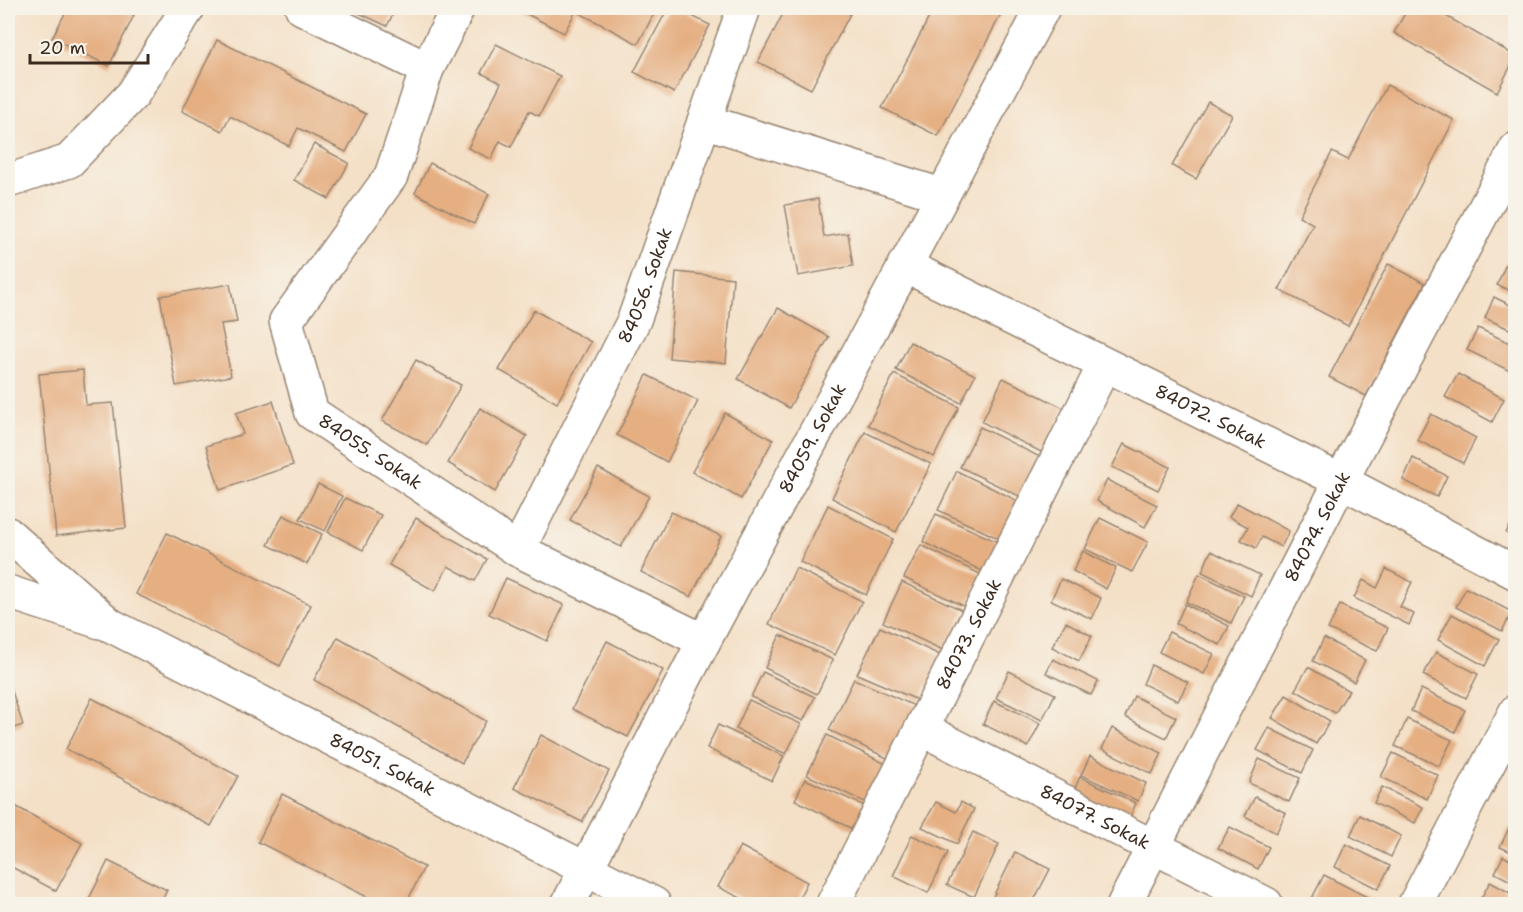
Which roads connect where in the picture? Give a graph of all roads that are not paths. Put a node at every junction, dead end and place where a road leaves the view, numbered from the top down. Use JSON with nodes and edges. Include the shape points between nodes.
{"nodes":[{"id":1,"x":188,"y":8,"type":"edge"},
{"id":2,"x":302,"y":8,"type":"edge"},
{"id":3,"x":458,"y":8,"type":"edge"},
{"id":4,"x":744,"y":8,"type":"edge"},
{"id":5,"x":1043,"y":8,"type":"edge"},
{"id":6,"x":427,"y":69,"type":"junction"},
{"id":7,"x":704,"y":121,"type":"junction"},
{"id":8,"x":1515,"y":149,"type":"edge"},
{"id":9,"x":8,"y":181,"type":"edge"},
{"id":10,"x":942,"y":195,"type":"junction"},
{"id":11,"x":904,"y":265,"type":"junction"},
{"id":12,"x":1104,"y":366,"type":"junction"},
{"id":13,"x":1341,"y":481,"type":"junction"},
{"id":14,"x":8,"y":534,"type":"edge"},
{"id":15,"x":518,"y":550,"type":"junction"},
{"id":16,"x":1515,"y":573,"type":"edge"},
{"id":17,"x":8,"y":592,"type":"edge"},
{"id":18,"x":110,"y":625,"type":"junction"},
{"id":19,"x":704,"y":641,"type":"junction"},
{"id":20,"x":1515,"y":711,"type":"edge"},
{"id":21,"x":922,"y":729,"type":"junction"},
{"id":22,"x":1155,"y":846,"type":"junction"},
{"id":23,"x":586,"y":870,"type":"junction"},
{"id":24,"x":568,"y":904,"type":"edge"},
{"id":25,"x":654,"y":904,"type":"edge"},
{"id":26,"x":833,"y":904,"type":"edge"},
{"id":27,"x":1124,"y":904,"type":"edge"},
{"id":28,"x":1266,"y":904,"type":"edge"},
{"id":29,"x":1415,"y":904,"type":"edge"}],
"edges":[{"from":1,"to":9,"type":"street","via":[[133,94],[69,161]]},
{"from":2,"to":6,"type":"street"},
{"from":3,"to":6,"type":"street","name":"84055. Sokak"},
{"from":4,"to":7,"type":"street","name":"84056. Sokak"},
{"from":5,"to":10,"type":"street","name":"84059. Sokak"},
{"from":6,"to":15,"type":"street","name":"84055. Sokak","via":[[391,176],[286,321],[312,413]]},
{"from":7,"to":10,"type":"street"},
{"from":7,"to":15,"type":"street","name":"84056. Sokak","via":[[634,320]]},
{"from":8,"to":13,"type":"street","name":"84074. Sokak"},
{"from":10,"to":11,"type":"street","name":"84059. Sokak"},
{"from":11,"to":12,"type":"street","name":"84072. Sokak"},
{"from":11,"to":19,"type":"street","name":"84059. Sokak"},
{"from":12,"to":13,"type":"street","name":"84072. Sokak"},
{"from":12,"to":21,"type":"street","name":"84073. Sokak"},
{"from":13,"to":16,"type":"street","name":"84072. Sokak"},
{"from":13,"to":22,"type":"street","name":"84074. Sokak"},
{"from":14,"to":18,"type":"street"},
{"from":15,"to":19,"type":"street","name":"84055. Sokak"},
{"from":17,"to":18,"type":"street"},
{"from":18,"to":23,"type":"street","name":"84051. Sokak"},
{"from":19,"to":23,"type":"street","name":"84059. Sokak"},
{"from":20,"to":29,"type":"street"},
{"from":21,"to":22,"type":"street","name":"84077. Sokak"},
{"from":21,"to":26,"type":"street","name":"84073. Sokak"},
{"from":22,"to":27,"type":"street","name":"84074. Sokak"},
{"from":22,"to":28,"type":"street","name":"84077. Sokak"},
{"from":23,"to":24,"type":"street","name":"84059. Sokak"},
{"from":23,"to":25,"type":"street","name":"84051. Sokak"}]}
